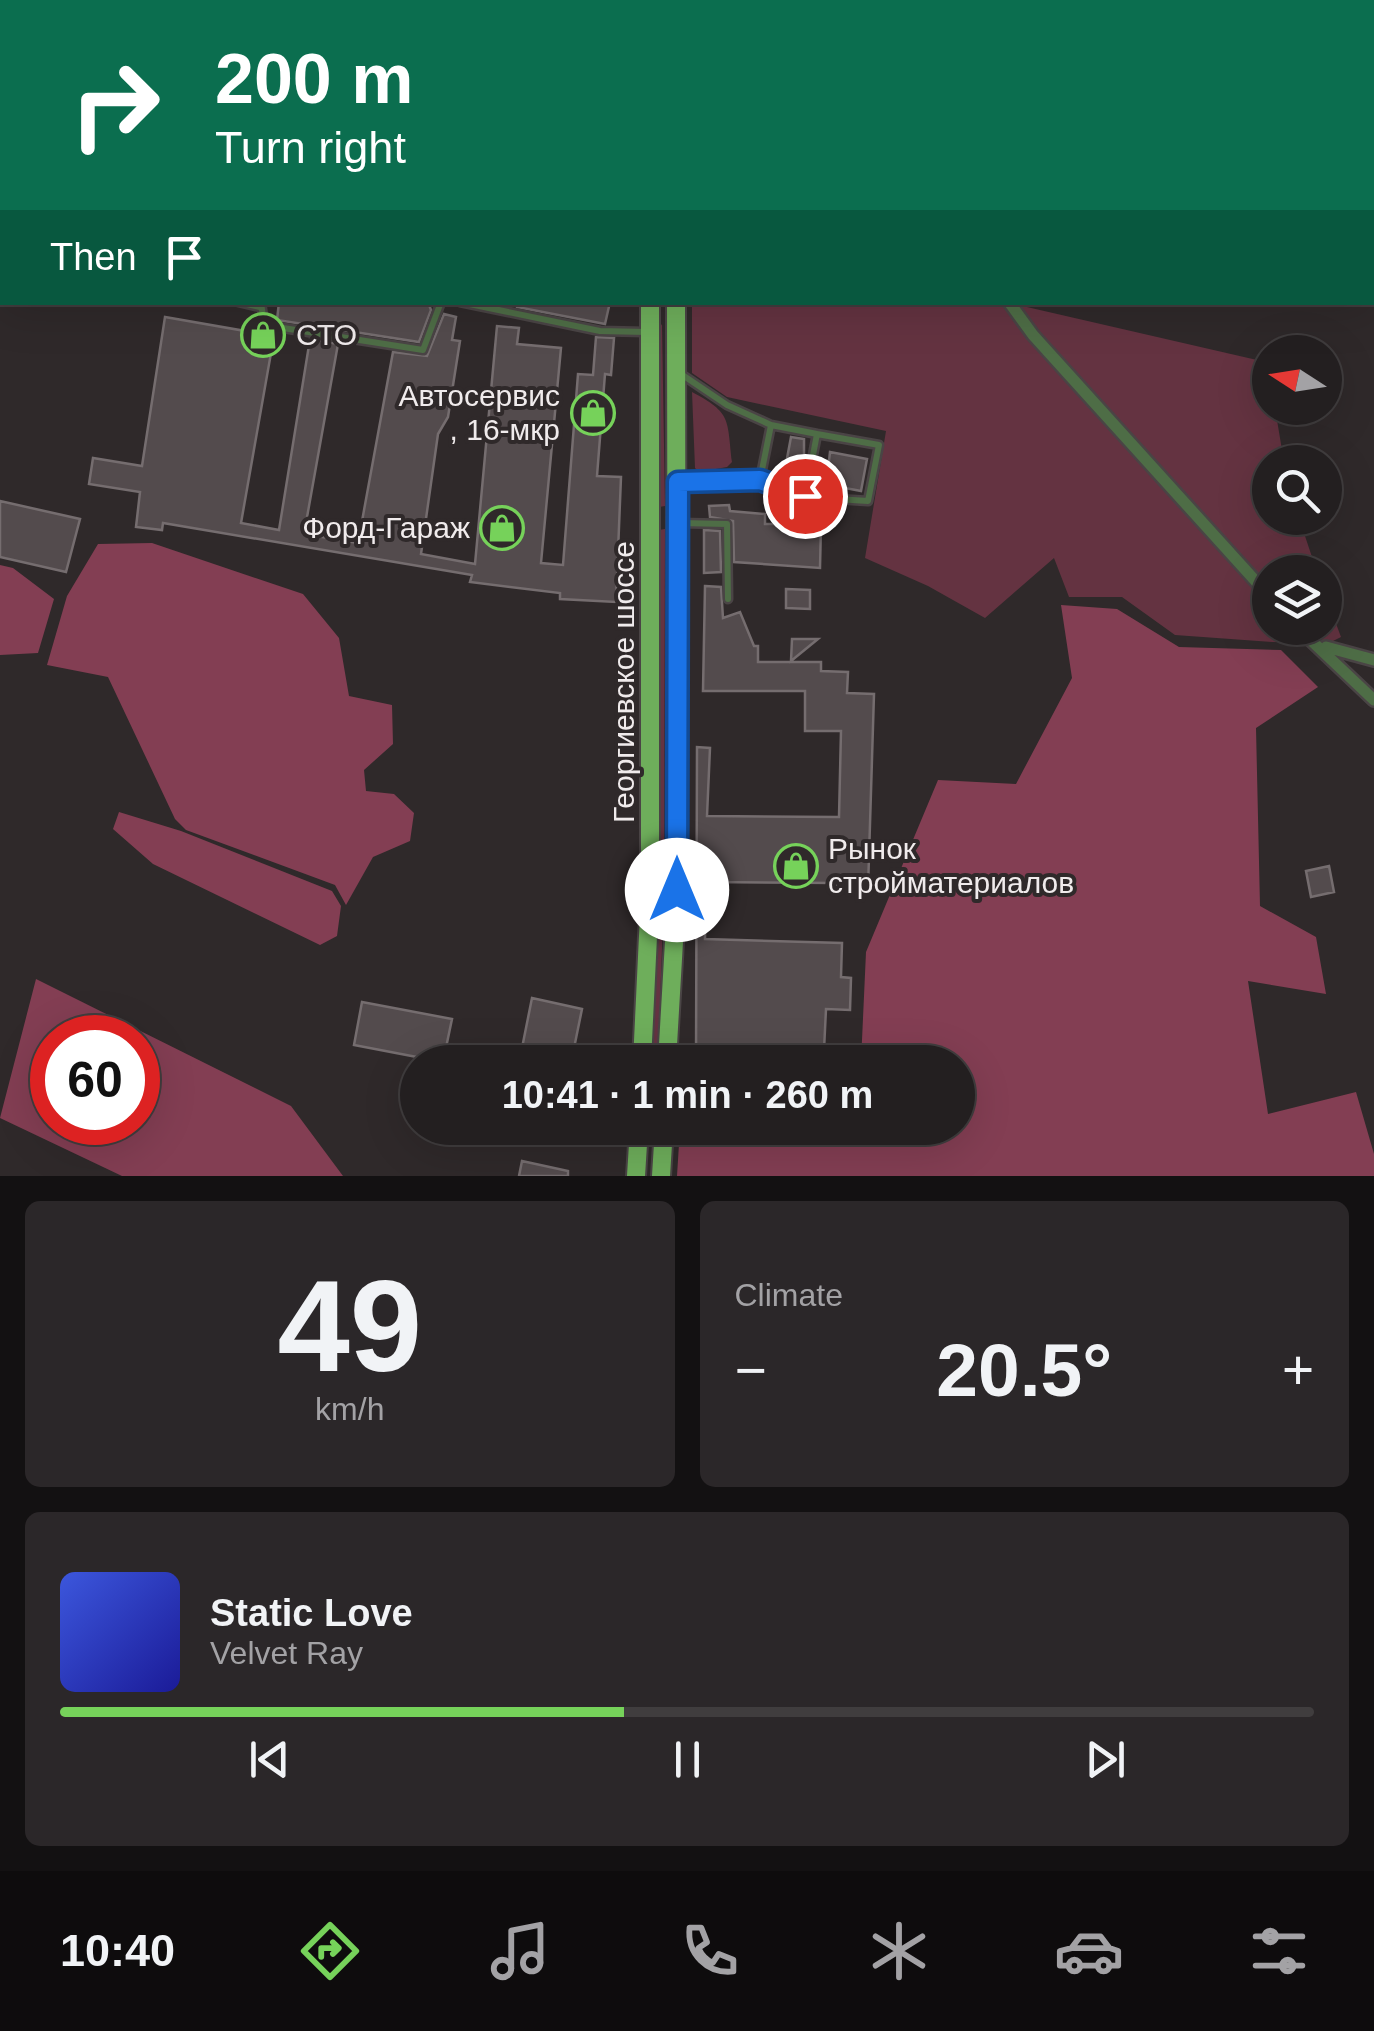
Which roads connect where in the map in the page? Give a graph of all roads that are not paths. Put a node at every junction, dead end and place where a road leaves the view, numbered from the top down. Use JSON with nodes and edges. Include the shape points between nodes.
{"nodes":[{"id":1,"x":260,"y":305,"type":"edge"},
{"id":2,"x":440,"y":305,"type":"edge"},
{"id":3,"x":474,"y":305,"type":"edge"},
{"id":4,"x":650,"y":305,"type":"edge"},
{"id":5,"x":676,"y":305,"type":"edge"},
{"id":6,"x":1012,"y":305,"type":"edge"},
{"id":7,"x":650,"y":332,"type":"junction"},
{"id":8,"x":676,"y":370,"type":"junction"},
{"id":9,"x":771,"y":425,"type":"junction"},
{"id":10,"x":817,"y":434,"type":"junction"},
{"id":11,"x":760,"y":480,"type":"junction"},
{"id":12,"x":678,"y":482,"type":"junction"},
{"id":13,"x":805,"y":496,"type":"junction"},
{"id":14,"x":679,"y":526,"type":"junction"},
{"id":15,"x":652,"y":531,"type":"junction"},
{"id":16,"x":1252,"y":576,"type":"edge"},
{"id":17,"x":728,"y":599,"type":"dead end"},
{"id":18,"x":1322,"y":646,"type":"joint"},
{"id":19,"x":1374,"y":660,"type":"edge"},
{"id":20,"x":1374,"y":700,"type":"edge"},
{"id":21,"x":643,"y":1045,"type":"edge"},
{"id":22,"x":668,"y":1045,"type":"edge"},
{"id":23,"x":638,"y":1145,"type":"edge"},
{"id":24,"x":663,"y":1145,"type":"edge"},
{"id":25,"x":636,"y":1176,"type":"edge"},
{"id":26,"x":661,"y":1176,"type":"edge"}],
"edges":[{"from":1,"to":2,"type":"lane","via":[[264,324],[423,350]]},
{"from":3,"to":7,"type":"lane","via":[[600,332]]},
{"from":4,"to":7,"type":"main road","name":"Георгиевское шоссе"},
{"from":5,"to":8,"type":"main road","name":"Георгиевское шоссе"},
{"from":6,"to":16,"type":"street"},
{"from":7,"to":15,"type":"main road","name":"Георгиевское шоссе"},
{"from":8,"to":9,"type":"lane"},
{"from":8,"to":12,"type":"main road","name":"Георгиевское шоссе"},
{"from":9,"to":10,"type":"lane"},
{"from":9,"to":11,"type":"lane"},
{"from":10,"to":13,"type":"lane"},
{"from":10,"to":13,"type":"lane","via":[[879,445],[872,482],[868,501]]},
{"from":11,"to":12,"type":"lane"},
{"from":11,"to":13,"type":"lane"},
{"from":12,"to":14,"type":"main road","name":"Георгиевское шоссе"},
{"from":14,"to":15,"type":"street","via":[[662,518]]},
{"from":14,"to":17,"type":"lane","via":[[727,524]]},
{"from":14,"to":22,"type":"main road","name":"Георгиевское шоссе","via":[[677,890]]},
{"from":15,"to":21,"type":"main road","name":"Георгиевское шоссе"},
{"from":18,"to":19,"type":"street"},
{"from":18,"to":20,"type":"street"},
{"from":23,"to":25,"type":"main road"},
{"from":24,"to":26,"type":"main road"}]}
